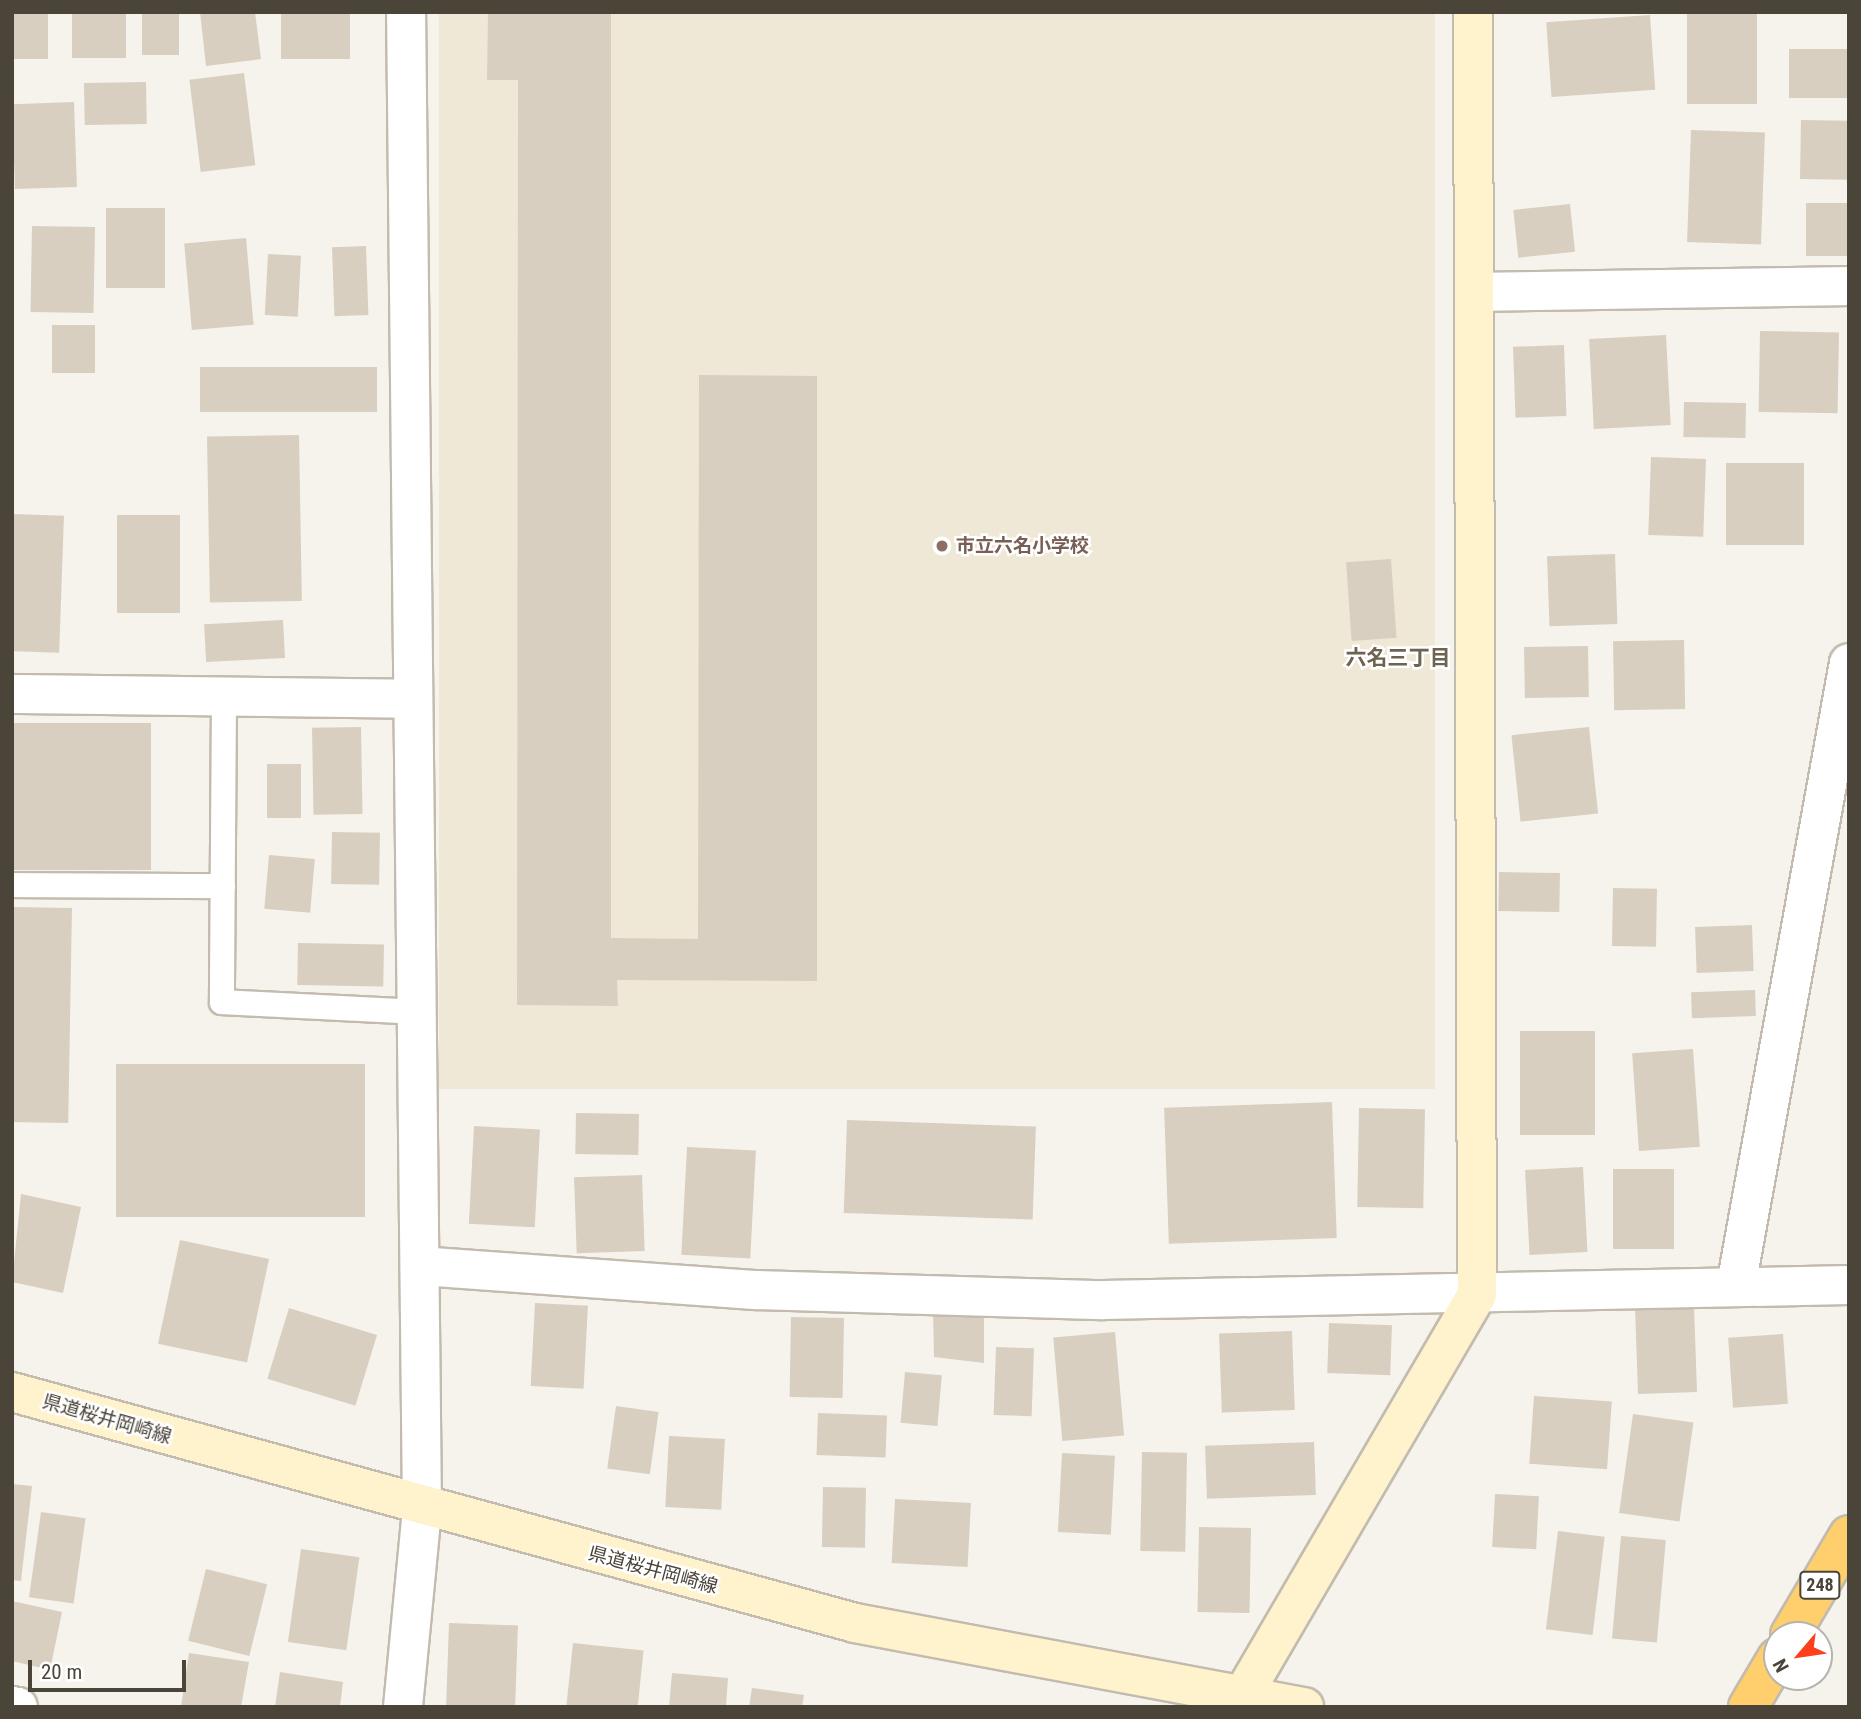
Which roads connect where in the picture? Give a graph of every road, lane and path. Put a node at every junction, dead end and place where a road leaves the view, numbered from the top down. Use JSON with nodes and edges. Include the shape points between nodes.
{"nodes":[{"id":1,"x":407,"y":12,"type":"edge"},
{"id":2,"x":1473,"y":12,"type":"edge"},
{"id":3,"x":1849,"y":286,"type":"edge"},
{"id":4,"x":1476,"y":292,"type":"junction"},
{"id":5,"x":1849,"y":663,"type":"edge"},
{"id":6,"x":12,"y":694,"type":"edge"},
{"id":7,"x":224,"y":698,"type":"junction"},
{"id":8,"x":412,"y":699,"type":"junction"},
{"id":9,"x":12,"y":885,"type":"edge"},
{"id":10,"x":223,"y":886,"type":"junction"},
{"id":11,"x":418,"y":1012,"type":"junction"},
{"id":12,"x":420,"y":1266,"type":"junction"},
{"id":13,"x":1849,"y":1285,"type":"edge"},
{"id":14,"x":1736,"y":1286,"type":"junction"},
{"id":15,"x":1477,"y":1296,"type":"junction"},
{"id":16,"x":12,"y":1392,"type":"edge"},
{"id":17,"x":422,"y":1509,"type":"junction"},
{"id":18,"x":1849,"y":1535,"type":"edge"},
{"id":19,"x":1798,"y":1621,"type":"edge"},
{"id":20,"x":1763,"y":1682,"type":"edge"},
{"id":21,"x":1238,"y":1703,"type":"edge"},
{"id":22,"x":12,"y":1706,"type":"edge"},
{"id":23,"x":19,"y":1707,"type":"edge"},
{"id":24,"x":403,"y":1707,"type":"edge"},
{"id":25,"x":1304,"y":1707,"type":"edge"},
{"id":26,"x":1748,"y":1707,"type":"edge"}],
"edges":[{"from":1,"to":8,"type":"street"},
{"from":2,"to":4,"type":"street"},
{"from":3,"to":4,"type":"street"},
{"from":4,"to":15,"type":"street"},
{"from":5,"to":14,"type":"street"},
{"from":6,"to":7,"type":"street"},
{"from":7,"to":8,"type":"street"},
{"from":7,"to":10,"type":"lane"},
{"from":8,"to":11,"type":"street"},
{"from":9,"to":10,"type":"lane"},
{"from":10,"to":11,"type":"lane","via":[[222,1002]]},
{"from":11,"to":12,"type":"street"},
{"from":12,"to":15,"type":"street","via":[[756,1290],[1103,1300]]},
{"from":12,"to":17,"type":"street"},
{"from":13,"to":14,"type":"street"},
{"from":14,"to":15,"type":"street"},
{"from":15,"to":21,"type":"street"},
{"from":16,"to":17,"type":"street","name":"県道桜井岡崎線"},
{"from":17,"to":21,"type":"street","name":"県道桜井岡崎線","via":[[855,1623]]},
{"from":17,"to":24,"type":"street"},
{"from":18,"to":19,"type":"highway","number":"248"},
{"from":20,"to":26,"type":"highway"},
{"from":21,"to":25,"type":"street","name":"県道桜井岡崎線"},
{"from":22,"to":23,"type":"street"}]}
